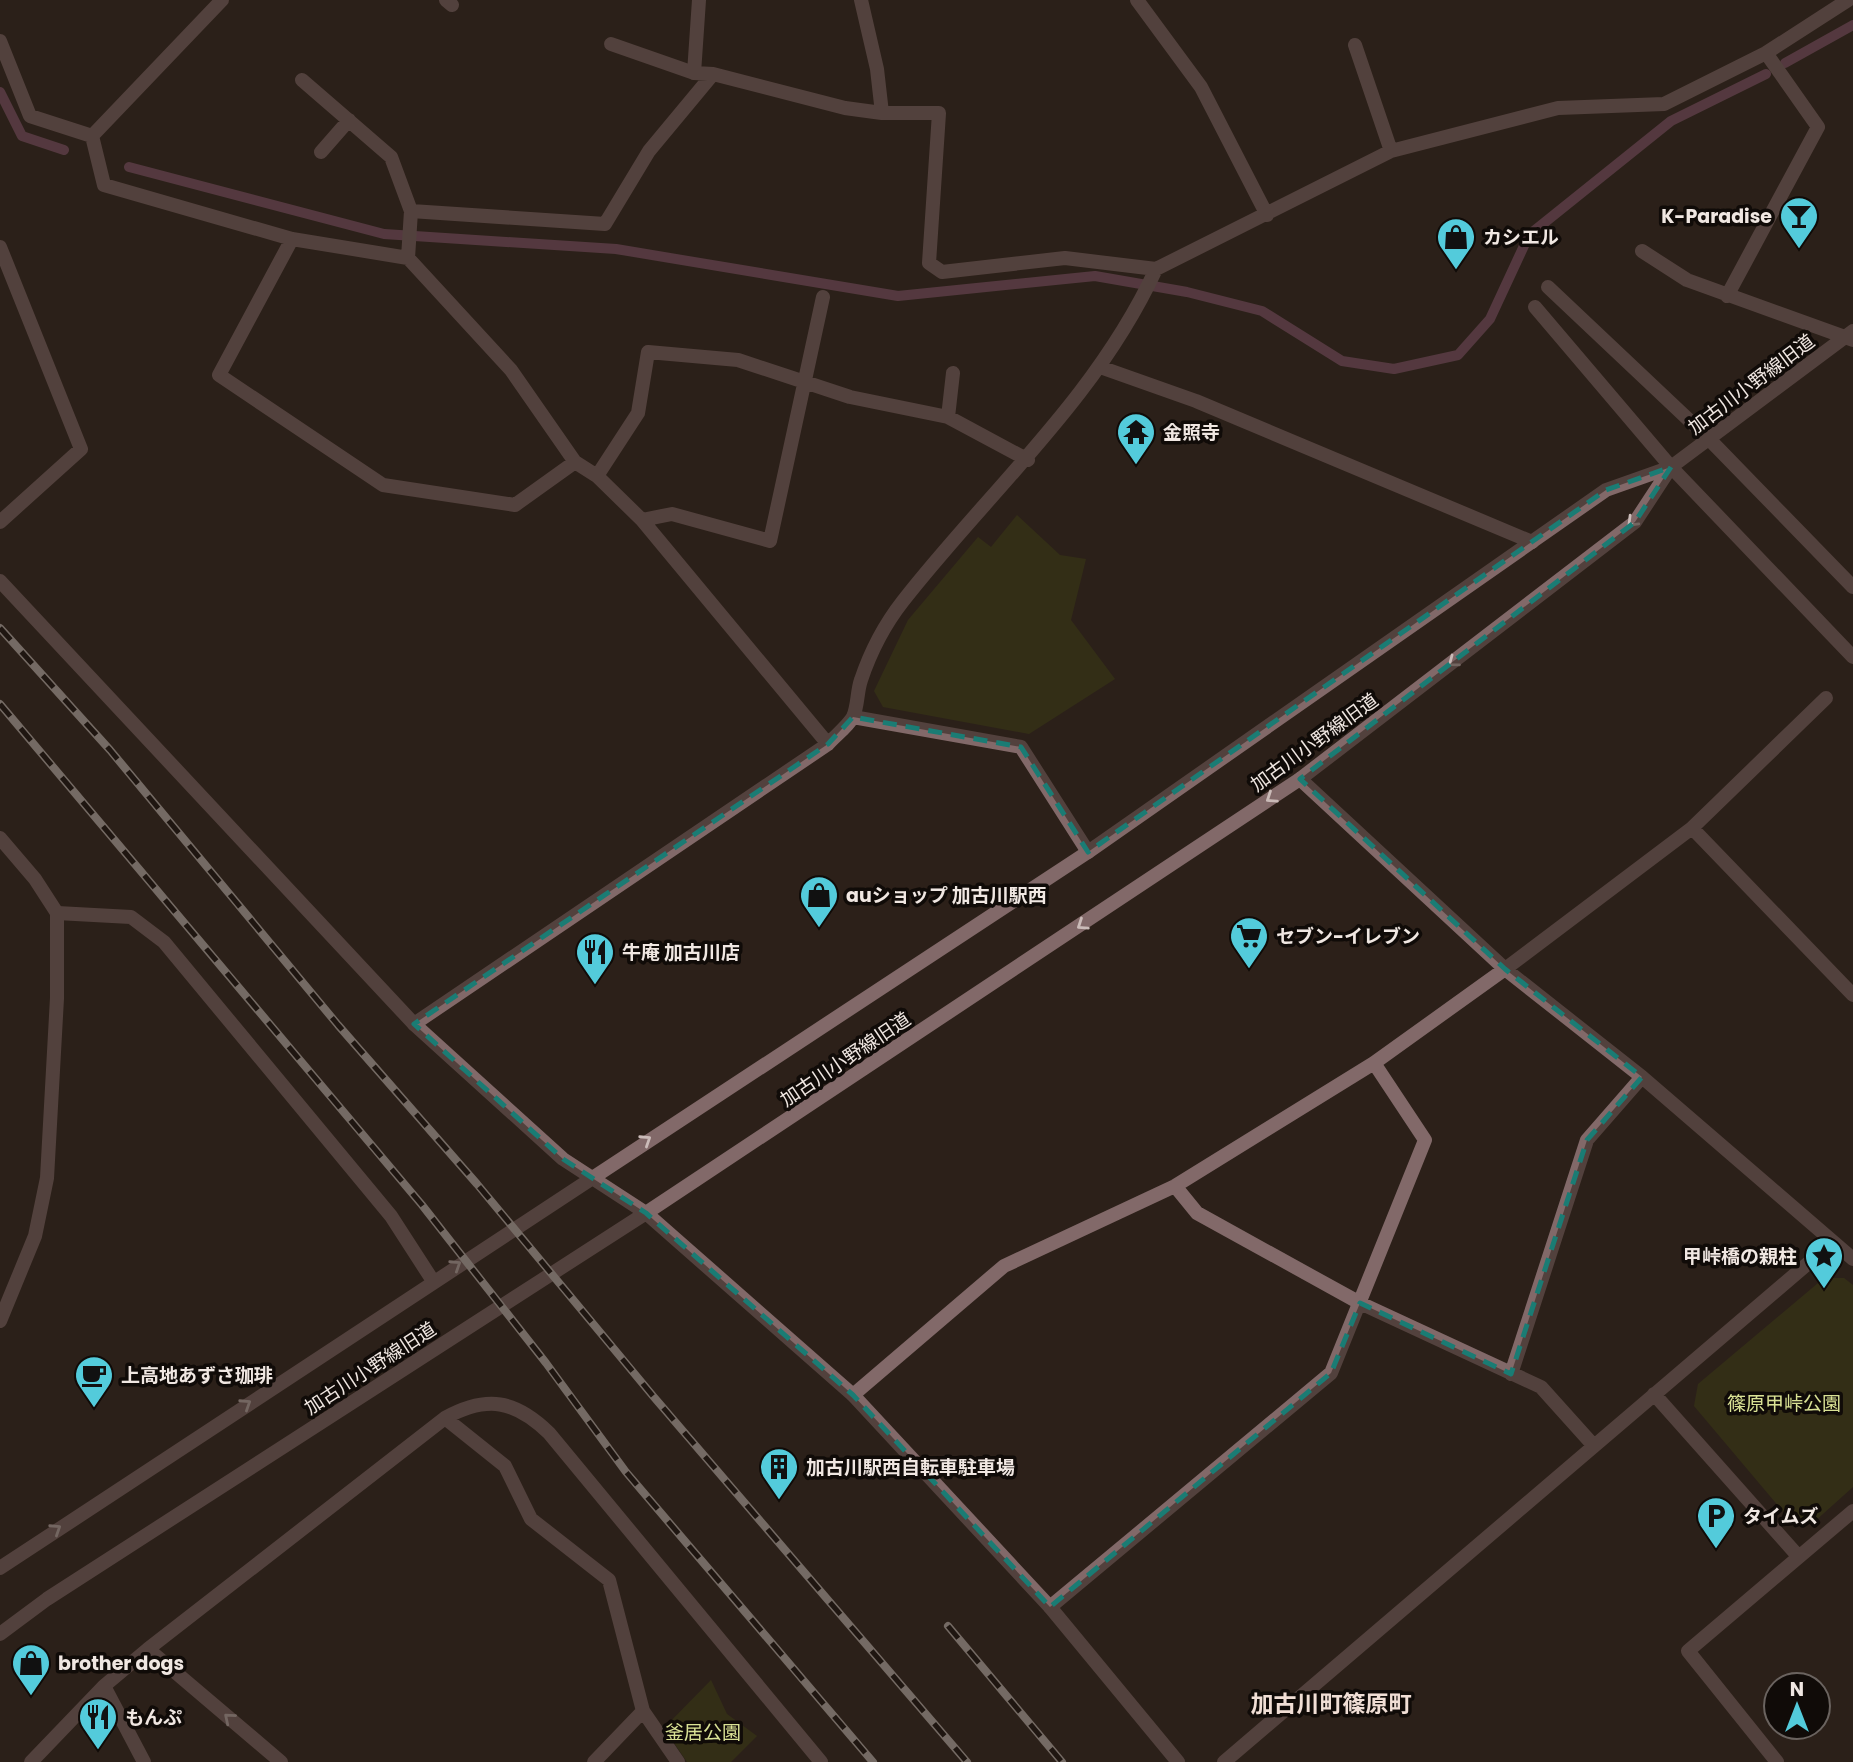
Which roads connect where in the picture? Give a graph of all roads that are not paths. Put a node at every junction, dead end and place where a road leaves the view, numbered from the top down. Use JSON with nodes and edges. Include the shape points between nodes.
{"nodes":[{"id":1,"x":222,"y":0,"type":"edge"},
{"id":2,"x":699,"y":0,"type":"edge"},
{"id":3,"x":861,"y":0,"type":"edge"},
{"id":4,"x":1137,"y":0,"type":"edge"},
{"id":5,"x":1848,"y":0,"type":"edge"},
{"id":6,"x":0,"y":41,"type":"edge"},
{"id":7,"x":611,"y":44,"type":"dead end"},
{"id":8,"x":1355,"y":45,"type":"dead end"},
{"id":9,"x":1766,"y":53,"type":"junction"},
{"id":10,"x":694,"y":73,"type":"junction"},
{"id":11,"x":713,"y":74,"type":"junction"},
{"id":12,"x":302,"y":80,"type":"dead end"},
{"id":13,"x":882,"y":113,"type":"junction"},
{"id":14,"x":348,"y":120,"type":"junction"},
{"id":15,"x":92,"y":136,"type":"junction"},
{"id":16,"x":321,"y":152,"type":"dead end"},
{"id":17,"x":1391,"y":152,"type":"junction"},
{"id":18,"x":411,"y":211,"type":"junction"},
{"id":19,"x":1267,"y":215,"type":"junction"},
{"id":20,"x":292,"y":239,"type":"junction"},
{"id":21,"x":0,"y":247,"type":"edge"},
{"id":22,"x":1642,"y":251,"type":"dead end"},
{"id":23,"x":408,"y":258,"type":"junction"},
{"id":24,"x":1156,"y":269,"type":"junction"},
{"id":25,"x":1548,"y":287,"type":"dead end"},
{"id":26,"x":1727,"y":296,"type":"junction"},
{"id":27,"x":823,"y":297,"type":"dead end"},
{"id":28,"x":1535,"y":307,"type":"dead end"},
{"id":29,"x":1851,"y":336,"type":"edge"},
{"id":30,"x":1100,"y":367,"type":"junction"},
{"id":31,"x":953,"y":373,"type":"dead end"},
{"id":32,"x":805,"y":384,"type":"junction"},
{"id":33,"x":948,"y":417,"type":"junction"},
{"id":34,"x":1709,"y":439,"type":"junction"},
{"id":35,"x":1028,"y":460,"type":"junction"},
{"id":36,"x":575,"y":463,"type":"junction"},
{"id":37,"x":1671,"y":467,"type":"junction"},
{"id":38,"x":597,"y":476,"type":"junction"},
{"id":39,"x":642,"y":520,"type":"junction"},
{"id":40,"x":0,"y":522,"type":"edge"},
{"id":41,"x":1532,"y":542,"type":"junction"},
{"id":42,"x":0,"y":581,"type":"edge"},
{"id":43,"x":1853,"y":587,"type":"edge"},
{"id":44,"x":1853,"y":656,"type":"edge"},
{"id":45,"x":1826,"y":698,"type":"dead end"},
{"id":46,"x":853,"y":716,"type":"junction"},
{"id":47,"x":828,"y":744,"type":"junction"},
{"id":48,"x":1300,"y":779,"type":"junction"},
{"id":49,"x":1692,"y":828,"type":"junction"},
{"id":50,"x":0,"y":838,"type":"edge"},
{"id":51,"x":1088,"y":852,"type":"junction"},
{"id":52,"x":57,"y":912,"type":"junction"},
{"id":53,"x":1505,"y":970,"type":"junction"},
{"id":54,"x":1853,"y":995,"type":"edge"},
{"id":55,"x":414,"y":1024,"type":"junction"},
{"id":56,"x":1374,"y":1063,"type":"junction"},
{"id":57,"x":1642,"y":1077,"type":"junction"},
{"id":58,"x":592,"y":1176,"type":"junction"},
{"id":59,"x":1175,"y":1186,"type":"junction"},
{"id":60,"x":646,"y":1213,"type":"junction"},
{"id":61,"x":1833,"y":1242,"type":"junction"},
{"id":62,"x":1853,"y":1259,"type":"edge"},
{"id":63,"x":433,"y":1281,"type":"junction"},
{"id":64,"x":6,"y":1295,"type":"edge"},
{"id":65,"x":1360,"y":1303,"type":"junction"},
{"id":66,"x":0,"y":1321,"type":"edge"},
{"id":67,"x":1511,"y":1374,"type":"junction"},
{"id":68,"x":1654,"y":1394,"type":"junction"},
{"id":69,"x":853,"y":1395,"type":"junction"},
{"id":70,"x":445,"y":1418,"type":"junction"},
{"id":71,"x":1594,"y":1446,"type":"junction"},
{"id":72,"x":1853,"y":1511,"type":"edge"},
{"id":73,"x":1798,"y":1556,"type":"junction"},
{"id":74,"x":0,"y":1568,"type":"edge"},
{"id":75,"x":1050,"y":1607,"type":"junction"},
{"id":76,"x":0,"y":1634,"type":"edge"},
{"id":77,"x":148,"y":1649,"type":"junction"},
{"id":78,"x":104,"y":1686,"type":"junction"},
{"id":79,"x":643,"y":1711,"type":"junction"},
{"id":80,"x":31,"y":1762,"type":"edge"},
{"id":81,"x":144,"y":1762,"type":"edge"},
{"id":82,"x":281,"y":1762,"type":"edge"},
{"id":83,"x":594,"y":1762,"type":"edge"},
{"id":84,"x":678,"y":1762,"type":"edge"},
{"id":85,"x":821,"y":1762,"type":"edge"},
{"id":86,"x":1178,"y":1762,"type":"edge"},
{"id":87,"x":1224,"y":1762,"type":"edge"},
{"id":88,"x":1777,"y":1762,"type":"edge"}],
"edges":[{"from":1,"to":15,"type":"street"},
{"from":2,"to":10,"type":"street"},
{"from":3,"to":13,"type":"street"},
{"from":4,"to":19,"type":"street","via":[[1201,88]]},
{"from":5,"to":9,"type":"street"},
{"from":6,"to":15,"type":"street","via":[[30,116]]},
{"from":7,"to":10,"type":"street"},
{"from":8,"to":17,"type":"street"},
{"from":9,"to":17,"type":"street","via":[[1664,104],[1558,108]]},
{"from":9,"to":26,"type":"street","via":[[1818,127]]},
{"from":10,"to":11,"type":"street"},
{"from":11,"to":13,"type":"street"},
{"from":11,"to":18,"type":"street","via":[[649,151],[605,224]]},
{"from":12,"to":14,"type":"street"},
{"from":13,"to":24,"type":"street","via":[[939,113],[929,263],[942,272],[1065,258]]},
{"from":14,"to":16,"type":"street"},
{"from":14,"to":18,"type":"street","via":[[391,157]]},
{"from":15,"to":20,"type":"street","via":[[104,186]]},
{"from":17,"to":19,"type":"street"},
{"from":18,"to":23,"type":"street"},
{"from":19,"to":24,"type":"street"},
{"from":20,"to":23,"type":"street"},
{"from":20,"to":36,"type":"street","via":[[219,375],[383,485],[515,505]]},
{"from":21,"to":40,"type":"street","via":[[81,449]]},
{"from":22,"to":26,"type":"street","via":[[1687,280]]},
{"from":23,"to":36,"type":"street","via":[[511,370]]},
{"from":24,"to":30,"type":"street"},
{"from":25,"to":34,"type":"street"},
{"from":26,"to":29,"type":"street"},
{"from":27,"to":32,"type":"street"},
{"from":28,"to":37,"type":"street"},
{"from":29,"to":34,"type":"street","name":"加古川小野線旧道"},
{"from":30,"to":35,"type":"street"},
{"from":30,"to":41,"type":"street","via":[[1196,401]]},
{"from":31,"to":33,"type":"street"},
{"from":32,"to":33,"type":"street"},
{"from":32,"to":38,"type":"street","via":[[738,360],[648,352],[638,413]]},
{"from":32,"to":39,"type":"street","via":[[770,541],[673,514]]},
{"from":33,"to":35,"type":"street"},
{"from":34,"to":37,"type":"street","name":"加古川小野線旧道"},
{"from":34,"to":43,"type":"street"},
{"from":35,"to":46,"type":"street","via":[[902,602],[860,681]]},
{"from":36,"to":38,"type":"street"},
{"from":37,"to":41,"type":"street","name":"加古川小野線旧道","via":[[1606,490]]},
{"from":37,"to":44,"type":"street"},
{"from":37,"to":48,"type":"street","name":"加古川小野線旧道","one_way":true,"via":[[1635,522]]},
{"from":38,"to":39,"type":"street"},
{"from":39,"to":47,"type":"street"},
{"from":41,"to":51,"type":"street","name":"加古川小野線旧道"},
{"from":42,"to":55,"type":"street"},
{"from":45,"to":49,"type":"street"},
{"from":46,"to":47,"type":"street"},
{"from":46,"to":51,"type":"street","via":[[1021,747]]},
{"from":47,"to":55,"type":"street"},
{"from":48,"to":53,"type":"street"},
{"from":48,"to":60,"type":"street","name":"加古川小野線旧道","one_way":true},
{"from":49,"to":53,"type":"street"},
{"from":49,"to":54,"type":"street"},
{"from":50,"to":52,"type":"street"},
{"from":58,"to":51,"type":"street","name":"加古川小野線旧道","one_way":true},
{"from":52,"to":63,"type":"street","via":[[131,917],[164,942],[391,1216]]},
{"from":52,"to":64,"type":"street","via":[[54,1098],[47,1178],[35,1236]]},
{"from":53,"to":56,"type":"street"},
{"from":53,"to":57,"type":"street"},
{"from":55,"to":58,"type":"street","via":[[563,1159]]},
{"from":56,"to":59,"type":"street"},
{"from":56,"to":65,"type":"street","via":[[1425,1140]]},
{"from":57,"to":61,"type":"street"},
{"from":57,"to":67,"type":"street","via":[[1587,1140]]},
{"from":58,"to":60,"type":"street"},
{"from":63,"to":58,"type":"street","name":"加古川小野線旧道","one_way":true},
{"from":59,"to":65,"type":"street","via":[[1197,1213]]},
{"from":59,"to":69,"type":"street","via":[[1004,1266]]},
{"from":60,"to":69,"type":"street"},
{"from":60,"to":76,"type":"street","name":"加古川小野線旧道","via":[[47,1598]]},
{"from":61,"to":62,"type":"street"},
{"from":61,"to":68,"type":"street"},
{"from":74,"to":63,"type":"street","name":"加古川小野線旧道","one_way":true},
{"from":64,"to":66,"type":"street"},
{"from":65,"to":67,"type":"street"},
{"from":65,"to":75,"type":"street","via":[[1331,1373]]},
{"from":67,"to":71,"type":"street","via":[[1541,1387]]},
{"from":68,"to":71,"type":"street"},
{"from":68,"to":73,"type":"street"},
{"from":69,"to":75,"type":"street"},
{"from":70,"to":77,"type":"street"},
{"from":70,"to":79,"type":"street","via":[[505,1466],[531,1519],[609,1580]]},
{"from":70,"to":85,"type":"street","via":[[485,1403],[530,1415]]},
{"from":71,"to":87,"type":"street"},
{"from":72,"to":73,"type":"street"},
{"from":73,"to":88,"type":"street","via":[[1688,1651]]},
{"from":75,"to":86,"type":"street"},
{"from":77,"to":78,"type":"street"},
{"from":82,"to":77,"type":"street","one_way":true},
{"from":78,"to":80,"type":"street"},
{"from":78,"to":81,"type":"street"},
{"from":79,"to":83,"type":"street"},
{"from":79,"to":84,"type":"street"}]}
